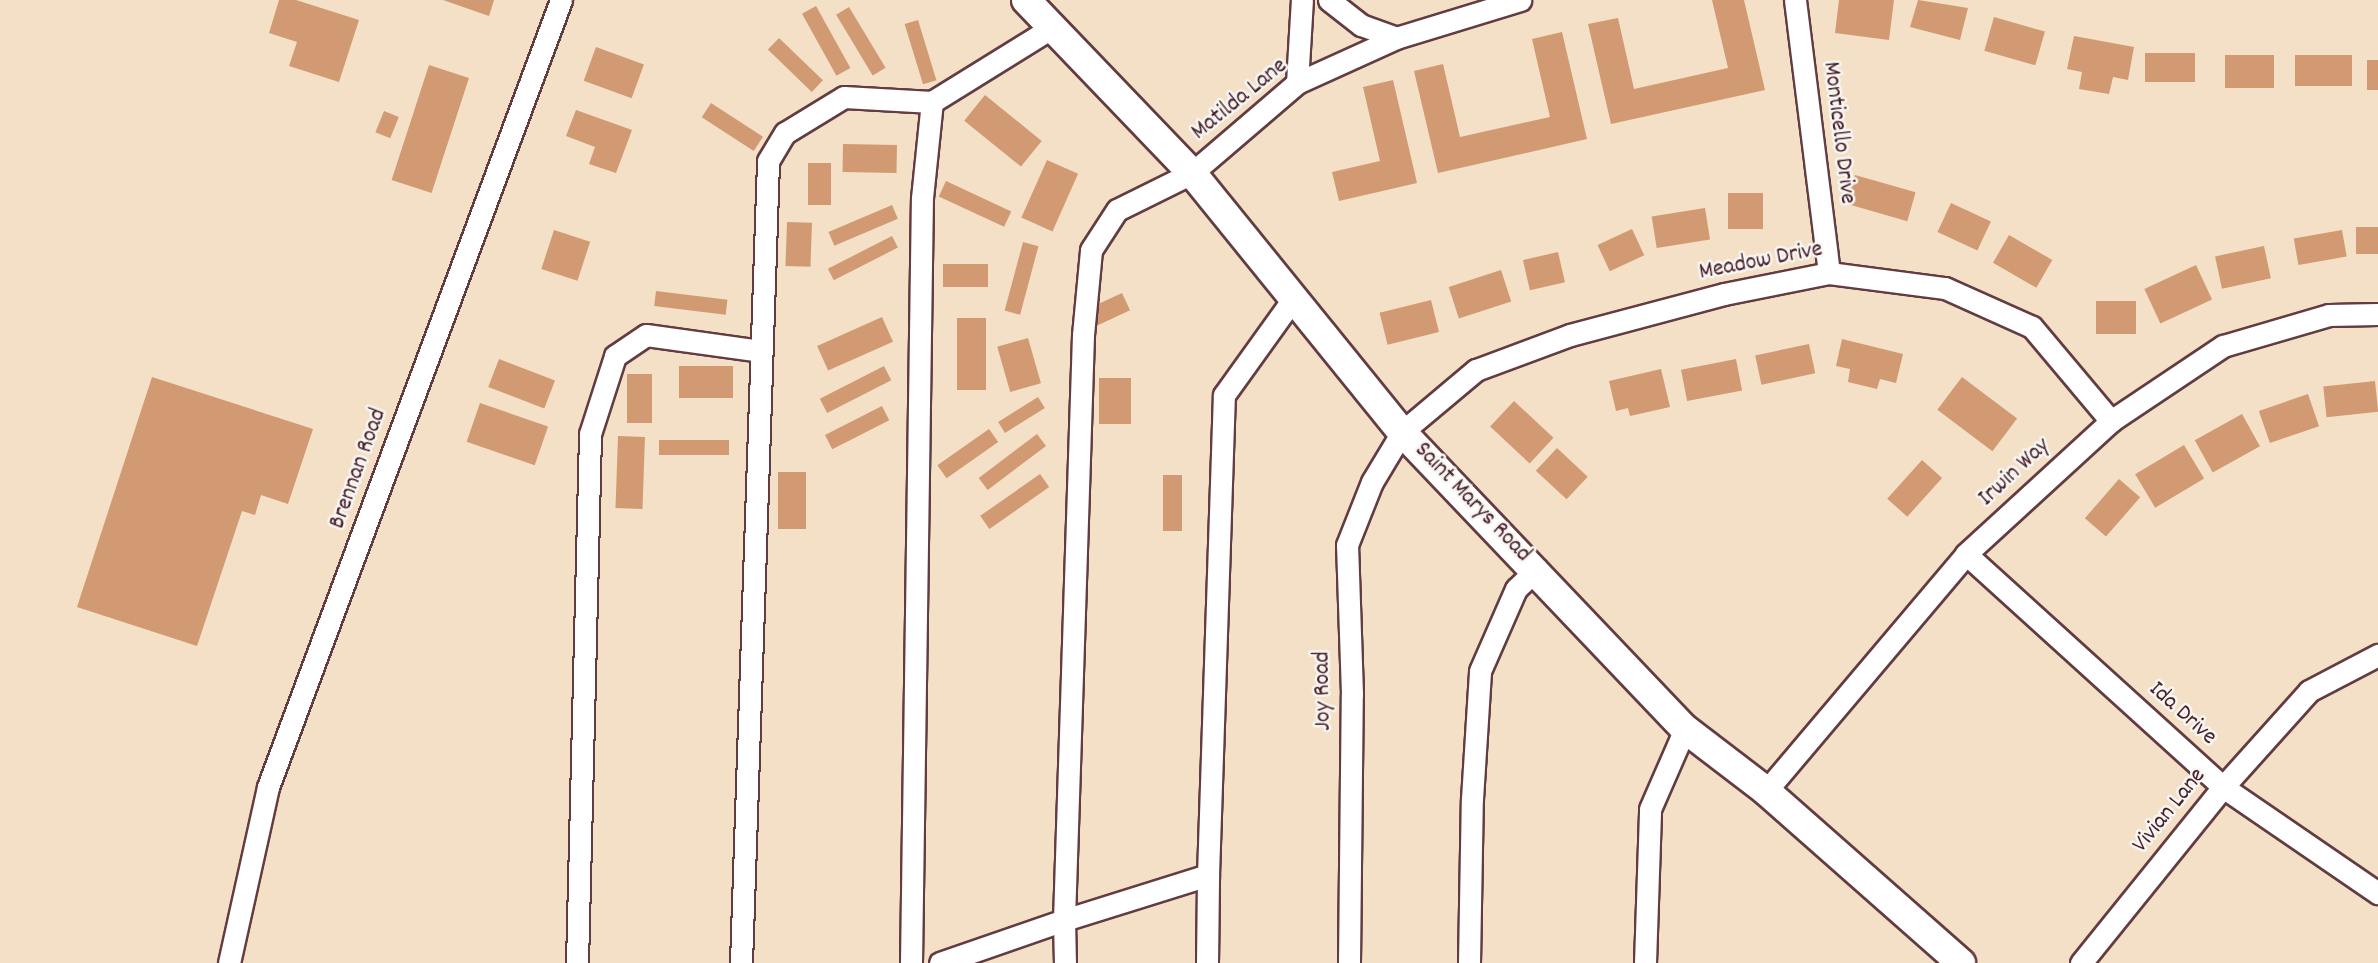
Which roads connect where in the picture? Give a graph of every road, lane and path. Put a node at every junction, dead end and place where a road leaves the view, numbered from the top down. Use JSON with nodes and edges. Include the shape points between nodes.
{"nodes":[{"id":1,"x":561,"y":0,"type":"edge"},
{"id":2,"x":1026,"y":0,"type":"edge"},
{"id":3,"x":1302,"y":0,"type":"edge"},
{"id":4,"x":1329,"y":0,"type":"edge"},
{"id":5,"x":1520,"y":0,"type":"edge"},
{"id":6,"x":1795,"y":0,"type":"edge"},
{"id":7,"x":1053,"y":27,"type":"junction"},
{"id":8,"x":1396,"y":38,"type":"junction"},
{"id":9,"x":1297,"y":83,"type":"junction"},
{"id":10,"x":932,"y":102,"type":"junction"},
{"id":11,"x":1192,"y":173,"type":"junction"},
{"id":12,"x":1829,"y":273,"type":"junction"},
{"id":13,"x":1293,"y":299,"type":"junction"},
{"id":14,"x":2378,"y":314,"type":"edge"},
{"id":15,"x":762,"y":351,"type":"junction"},
{"id":16,"x":2110,"y":421,"type":"junction"},
{"id":17,"x":1402,"y":432,"type":"junction"},
{"id":18,"x":1966,"y":554,"type":"junction"},
{"id":19,"x":1537,"y":569,"type":"junction"},
{"id":20,"x":2378,"y":655,"type":"edge"},
{"id":21,"x":1685,"y":729,"type":"junction"},
{"id":22,"x":2223,"y":786,"type":"junction"},
{"id":23,"x":1766,"y":791,"type":"junction"},
{"id":24,"x":1208,"y":875,"type":"junction"},
{"id":25,"x":2378,"y":893,"type":"edge"},
{"id":26,"x":1064,"y":920,"type":"junction"},
{"id":27,"x":229,"y":963,"type":"edge"},
{"id":28,"x":576,"y":963,"type":"edge"},
{"id":29,"x":741,"y":963,"type":"edge"},
{"id":30,"x":911,"y":963,"type":"edge"},
{"id":31,"x":940,"y":963,"type":"edge"},
{"id":32,"x":1065,"y":963,"type":"edge"},
{"id":33,"x":1207,"y":963,"type":"edge"},
{"id":34,"x":1349,"y":963,"type":"edge"},
{"id":35,"x":1469,"y":963,"type":"edge"},
{"id":36,"x":1645,"y":963,"type":"edge"},
{"id":37,"x":1961,"y":963,"type":"edge"},
{"id":38,"x":2081,"y":963,"type":"edge"}],
"edges":[{"from":1,"to":27,"type":"street","name":"Brennan Road","via":[[268,786]]},
{"from":2,"to":7,"type":"main road","name":"Saint Marys Road"},
{"from":3,"to":9,"type":"street"},
{"from":4,"to":8,"type":"street","via":[[1361,24]]},
{"from":5,"to":8,"type":"street","name":"Matilda Lane"},
{"from":6,"to":12,"type":"street","name":"Monticello Drive"},
{"from":7,"to":10,"type":"street"},
{"from":7,"to":11,"type":"main road","name":"Saint Marys Road"},
{"from":8,"to":9,"type":"street","name":"Matilda Lane"},
{"from":9,"to":11,"type":"street","name":"Matilda Lane"},
{"from":10,"to":15,"type":"street","via":[[844,97],[785,133],[768,161]]},
{"from":10,"to":30,"type":"street","via":[[922,198]]},
{"from":11,"to":13,"type":"main road","name":"Saint Marys Road"},
{"from":11,"to":26,"type":"street","name":"Matilda Lane","via":[[1117,210],[1091,250],[1083,335]]},
{"from":12,"to":16,"type":"street","name":"Meadow Drive","via":[[1945,288],[2032,327]]},
{"from":12,"to":17,"type":"street","name":"Meadow Drive","via":[[1724,294],[1583,331],[1488,365]]},
{"from":13,"to":17,"type":"main road","name":"Saint Marys Road"},
{"from":13,"to":24,"type":"street","via":[[1224,395]]},
{"from":14,"to":16,"type":"street","name":"Irwin Way","via":[[2329,314],[2223,346]]},
{"from":15,"to":28,"type":"street","via":[[646,335],[615,356],[590,433]]},
{"from":15,"to":29,"type":"street"},
{"from":16,"to":18,"type":"street","name":"Irwin Way"},
{"from":17,"to":19,"type":"main road","name":"Saint Marys Road"},
{"from":17,"to":34,"type":"street","name":"Joy Road","via":[[1372,482],[1347,545],[1352,694]]},
{"from":18,"to":22,"type":"street","name":"Ida Drive"},
{"from":18,"to":23,"type":"street","name":"Irwin Way"},
{"from":19,"to":21,"type":"main road","name":"Saint Marys Road"},
{"from":19,"to":35,"type":"street","via":[[1516,589],[1480,671]]},
{"from":20,"to":22,"type":"street","name":"Vivian Lane","via":[[2309,691]]},
{"from":21,"to":23,"type":"main road","name":"Saint Marys Road"},
{"from":21,"to":36,"type":"street","via":[[1650,809]]},
{"from":22,"to":25,"type":"street","name":"Ida Drive"},
{"from":22,"to":38,"type":"street","name":"Vivian Lane"},
{"from":23,"to":37,"type":"main road","name":"Saint Marys Road"},
{"from":24,"to":26,"type":"street"},
{"from":24,"to":33,"type":"street"},
{"from":26,"to":31,"type":"street"},
{"from":26,"to":32,"type":"street","name":"Matilda Lane"}]}
